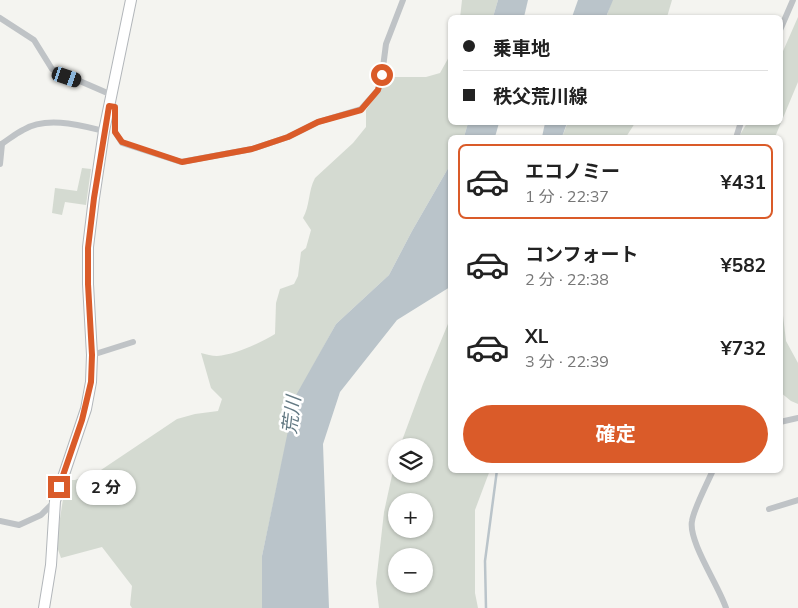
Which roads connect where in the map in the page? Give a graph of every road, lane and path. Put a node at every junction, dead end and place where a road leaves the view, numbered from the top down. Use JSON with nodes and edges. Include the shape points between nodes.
{"nodes":[{"id":1,"x":131,"y":0,"type":"edge"},
{"id":2,"x":404,"y":0,"type":"edge"},
{"id":3,"x":793,"y":0,"type":"edge"},
{"id":4,"x":0,"y":18,"type":"edge"},
{"id":5,"x":783,"y":23,"type":"edge"},
{"id":6,"x":112,"y":95,"type":"junction"},
{"id":7,"x":109,"y":106,"type":"junction"},
{"id":8,"x":104,"y":131,"type":"junction"},
{"id":9,"x":1,"y":145,"type":"edge"},
{"id":10,"x":0,"y":164,"type":"edge"},
{"id":11,"x":133,"y":342,"type":"dead end"},
{"id":12,"x":92,"y":355,"type":"junction"},
{"id":13,"x":798,"y":418,"type":"edge"},
{"id":14,"x":783,"y":421,"type":"edge"},
{"id":15,"x":711,"y":473,"type":"edge"},
{"id":16,"x":55,"y":500,"type":"junction"},
{"id":17,"x":798,"y":500,"type":"edge"},
{"id":18,"x":769,"y":510,"type":"dead end"},
{"id":19,"x":0,"y":521,"type":"edge"},
{"id":20,"x":44,"y":608,"type":"edge"},
{"id":21,"x":726,"y":608,"type":"edge"}],
"edges":[{"from":1,"to":6,"type":"main road"},
{"from":2,"to":7,"type":"street","via":[[386,44],[378,90],[361,110],[318,122],[288,137],[252,149],[182,162],[122,142],[115,132],[115,107]]},
{"from":3,"to":5,"type":"street"},
{"from":4,"to":6,"type":"street","via":[[34,40],[52,69]]},
{"from":6,"to":7,"type":"main road"},
{"from":7,"to":8,"type":"main road"},
{"from":8,"to":9,"type":"street","via":[[50,122],[35,124]]},
{"from":8,"to":12,"type":"main road","via":[[88,248]]},
{"from":9,"to":10,"type":"street"},
{"from":11,"to":12,"type":"street"},
{"from":12,"to":16,"type":"main road","via":[[86,409]]},
{"from":13,"to":14,"type":"street"},
{"from":15,"to":21,"type":"street","via":[[692,522],[693,538]]},
{"from":16,"to":19,"type":"street","via":[[41,515],[19,525]]},
{"from":16,"to":20,"type":"main road","via":[[51,565]]},
{"from":17,"to":18,"type":"street"}]}
